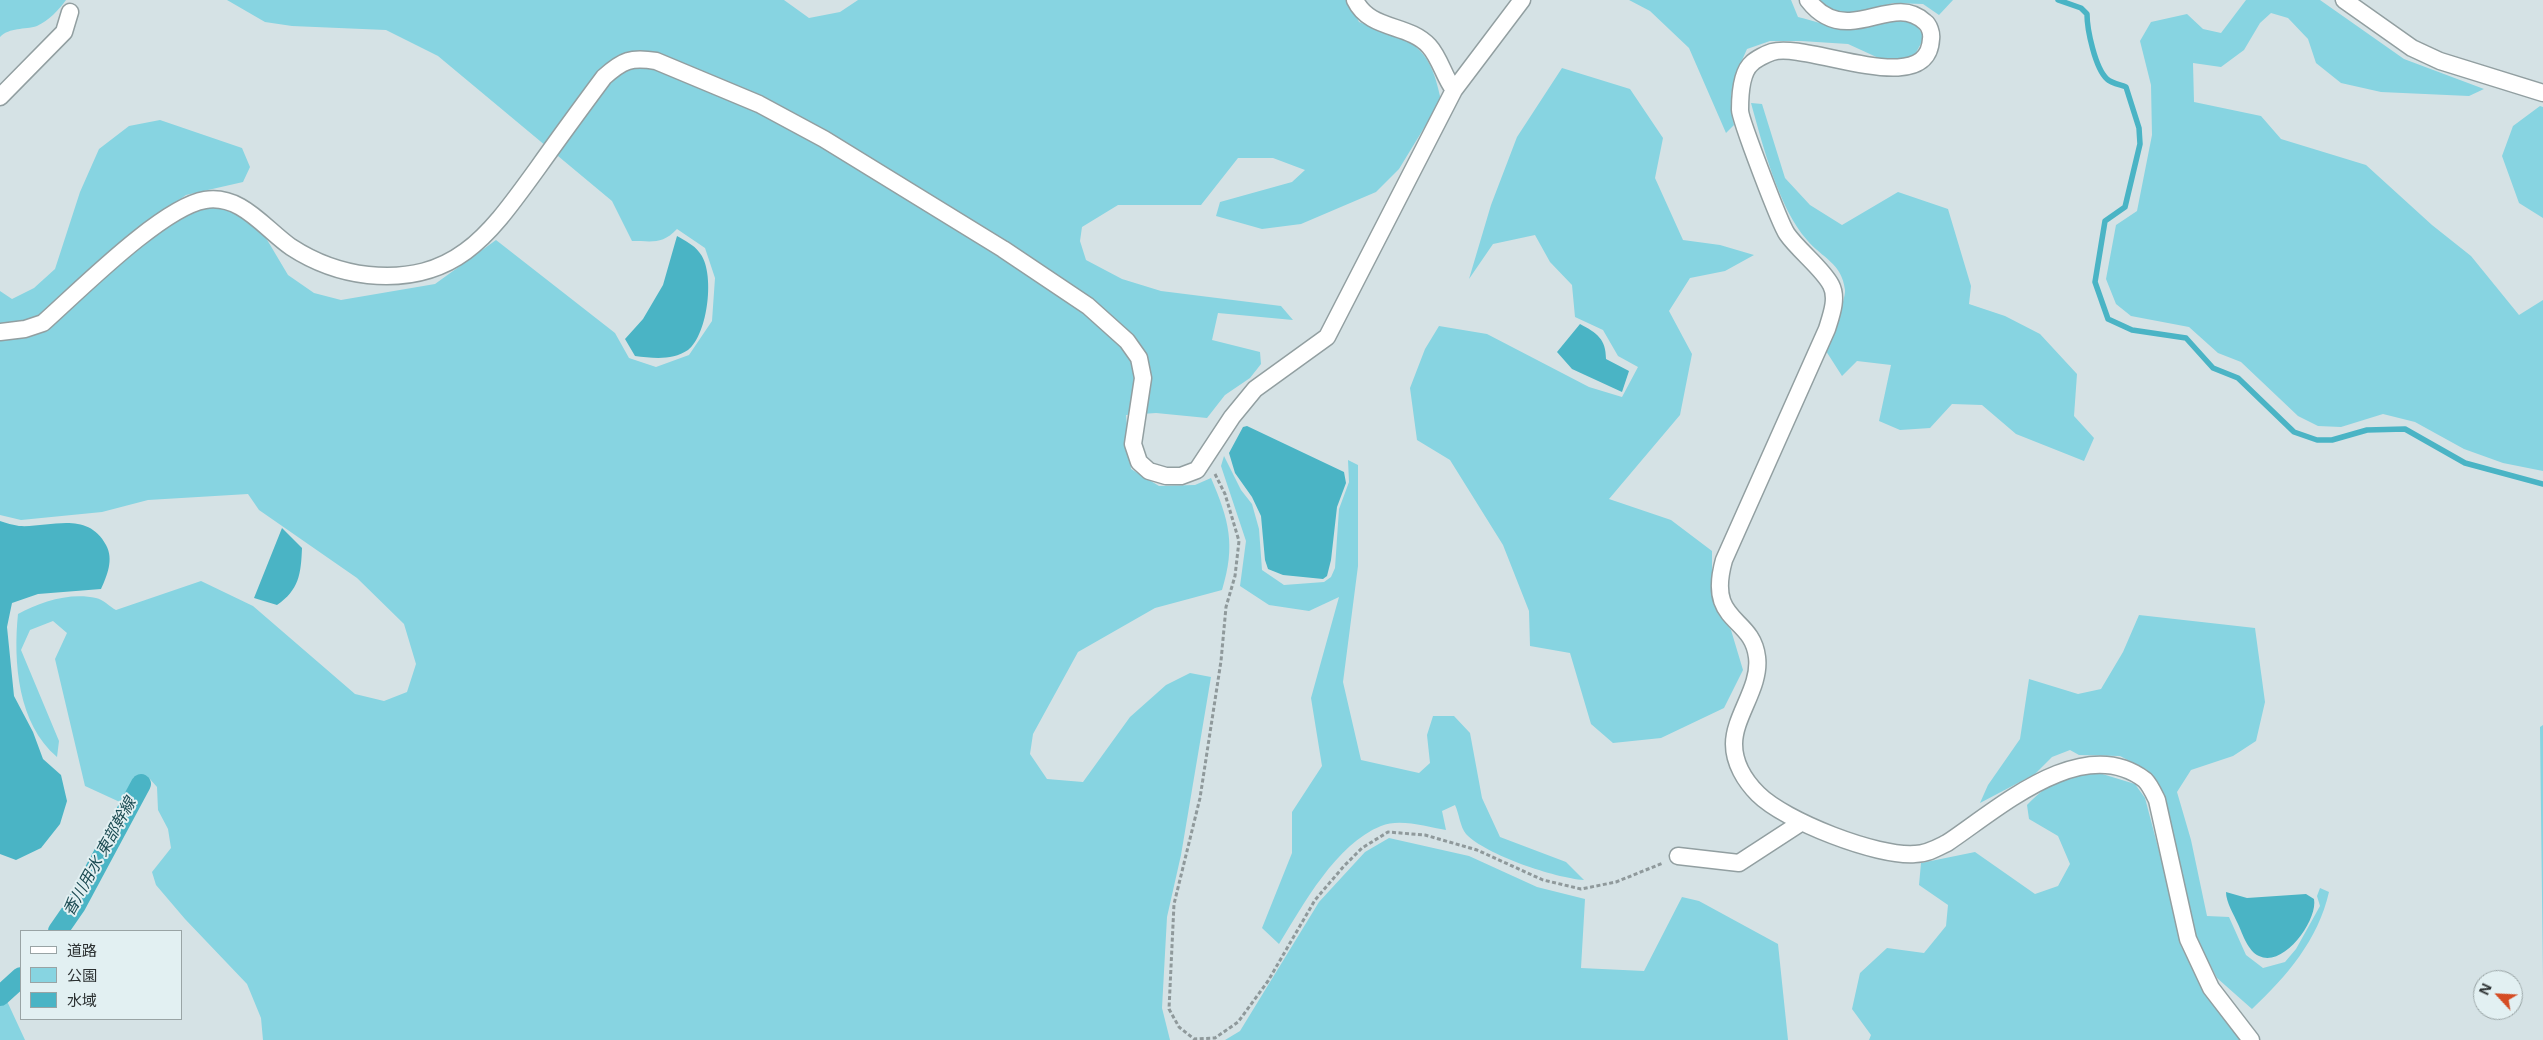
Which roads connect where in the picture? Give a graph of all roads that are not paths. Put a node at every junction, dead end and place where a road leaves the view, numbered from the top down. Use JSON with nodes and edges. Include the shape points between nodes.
{"nodes":[{"id":1,"x":1355,"y":0,"type":"edge"},
{"id":2,"x":1522,"y":0,"type":"edge"},
{"id":3,"x":1808,"y":0,"type":"edge"},
{"id":4,"x":2344,"y":0,"type":"edge"},
{"id":5,"x":70,"y":12,"type":"dead end"},
{"id":6,"x":1454,"y":90,"type":"junction"},
{"id":7,"x":2543,"y":93,"type":"edge"},
{"id":8,"x":0,"y":97,"type":"edge"},
{"id":9,"x":0,"y":332,"type":"edge"},
{"id":10,"x":1802,"y":822,"type":"junction"},
{"id":11,"x":1678,"y":856,"type":"road end"},
{"id":12,"x":2251,"y":1040,"type":"edge"}],
"edges":[{"from":1,"to":6,"type":"street","via":[[1360,10],[1376,22],[1416,37],[1429,46]]},
{"from":2,"to":6,"type":"street"},
{"from":3,"to":10,"type":"street","via":[[1816,11],[1832,19],[1850,22],[1901,11],[1918,14],[1928,25],[1932,39],[1926,56],[1914,66],[1896,69],[1795,52],[1772,52],[1750,64],[1742,85],[1740,112],[1786,233],[1832,286],[1834,307],[1719,576],[1721,601],[1750,639],[1757,656],[1757,677],[1743,710],[1734,744],[1739,770],[1759,795]]},
{"from":4,"to":7,"type":"street","via":[[2412,48],[2440,61]]},
{"from":5,"to":8,"type":"street","via":[[64,32]]},
{"from":6,"to":9,"type":"street","via":[[1328,337],[1255,389],[1232,416],[1197,470],[1181,476],[1149,471],[1139,462],[1134,444],[1142,378],[1138,358],[1127,341],[1088,306],[1003,249],[824,139],[759,104],[656,61],[640,58],[620,63],[604,77],[497,224],[475,245],[451,261],[408,274],[350,273],[295,250],[244,208],[226,199],[205,200],[184,206],[136,241],[43,322],[25,330]]},
{"from":10,"to":11,"type":"street","via":[[1739,863]]},
{"from":10,"to":12,"type":"street","via":[[1886,853],[1916,854],[1947,843],[2045,778],[2070,768],[2095,764],[2124,769],[2146,781],[2157,800],[2188,940],[2212,988]]}]}
